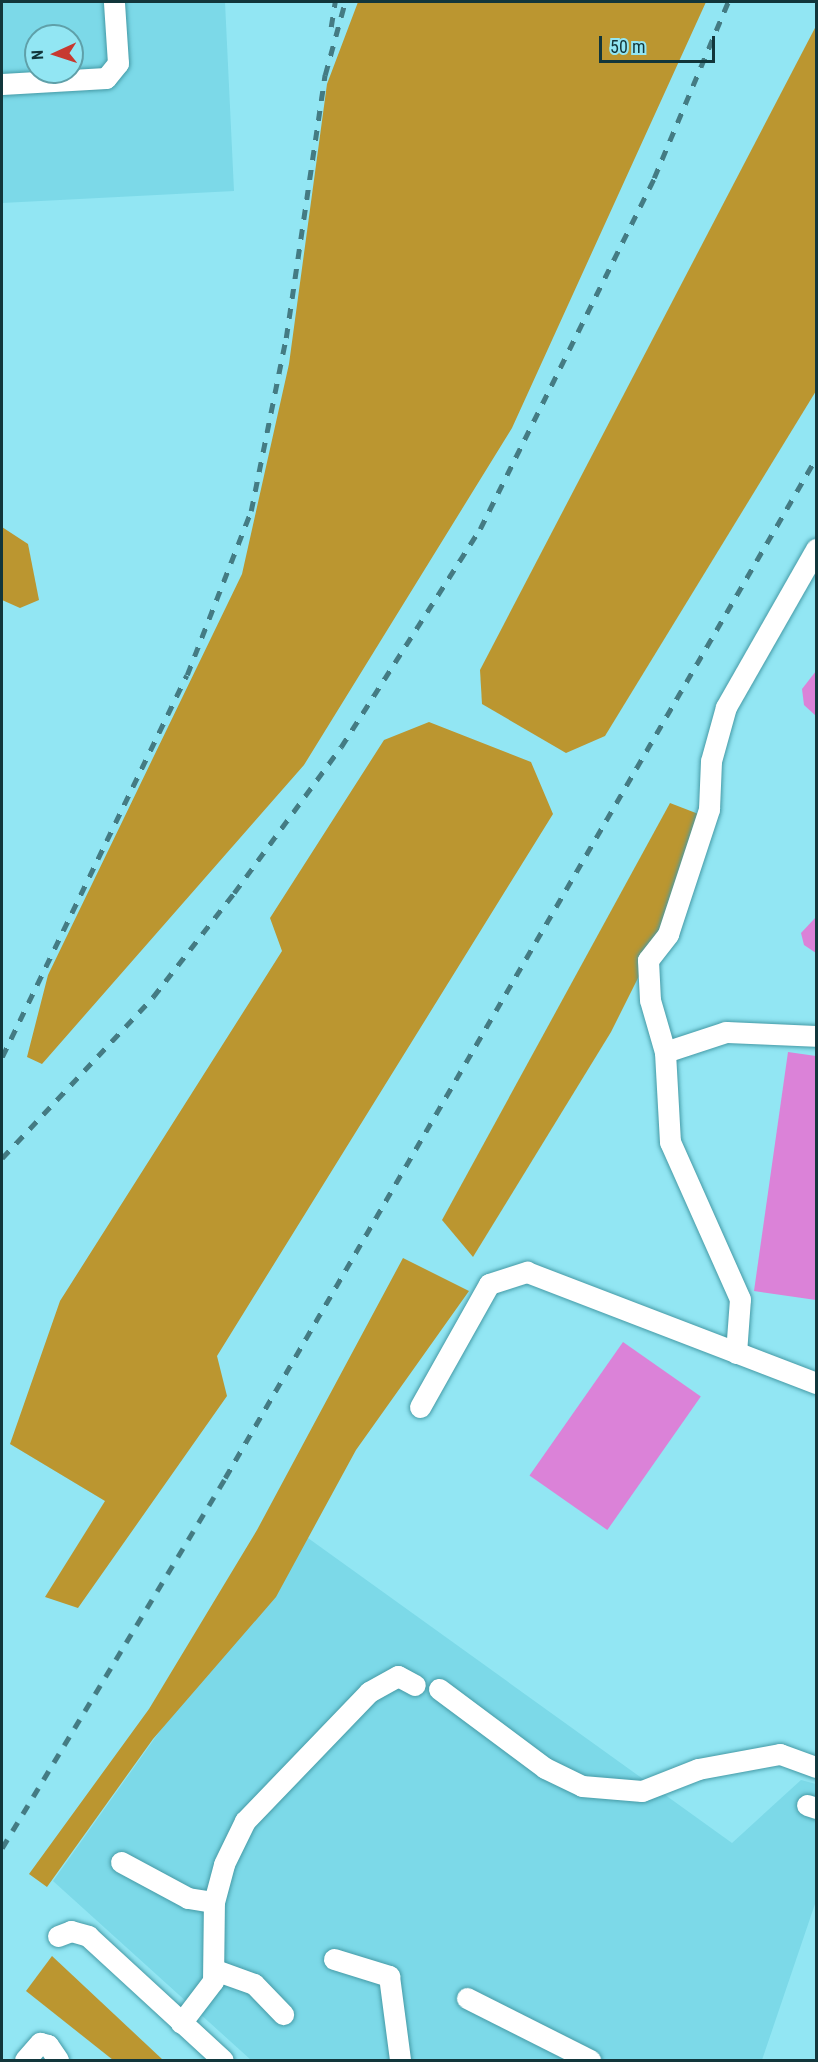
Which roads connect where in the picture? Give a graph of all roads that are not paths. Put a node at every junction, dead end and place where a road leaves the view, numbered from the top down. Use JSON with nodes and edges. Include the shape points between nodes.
{"nodes":[{"id":1,"x":114,"y":2,"type":"edge"},
{"id":2,"x":2,"y":84,"type":"edge"},
{"id":3,"x":816,"y":549,"type":"edge"},
{"id":4,"x":808,"y":580,"type":"edge"},
{"id":5,"x":816,"y":1036,"type":"edge"},
{"id":6,"x":665,"y":1052,"type":"junction"},
{"id":7,"x":736,"y":1353,"type":"junction"},
{"id":8,"x":816,"y":1383,"type":"edge"},
{"id":9,"x":420,"y":1407,"type":"dead end"},
{"id":10,"x":415,"y":1685,"type":"dead end"},
{"id":11,"x":439,"y":1689,"type":"dead end"},
{"id":12,"x":816,"y":1767,"type":"edge"},
{"id":13,"x":121,"y":1862,"type":"dead end"},
{"id":14,"x":214,"y":1902,"type":"junction"},
{"id":15,"x":58,"y":1936,"type":"dead end"},
{"id":16,"x":334,"y":1959,"type":"dead end"},
{"id":17,"x":215,"y":1970,"type":"junction"},
{"id":18,"x":468,"y":1998,"type":"dead end"},
{"id":19,"x":283,"y":2014,"type":"dead end"},
{"id":20,"x":181,"y":2023,"type":"junction"},
{"id":21,"x":25,"y":2061,"type":"edge"},
{"id":22,"x":58,"y":2061,"type":"edge"},
{"id":23,"x":223,"y":2061,"type":"edge"},
{"id":24,"x":400,"y":2061,"type":"edge"},
{"id":25,"x":590,"y":2061,"type":"edge"}],
"edges":[{"from":1,"to":2,"type":"lane","via":[[118,63],[106,78]]},
{"from":3,"to":4,"type":"lane"},
{"from":4,"to":6,"type":"lane","via":[[726,707],[711,761],[709,808],[668,934],[648,960],[650,1000]]},
{"from":5,"to":6,"type":"lane","via":[[726,1032]]},
{"from":6,"to":7,"type":"lane","via":[[670,1142],[740,1299]]},
{"from":7,"to":8,"type":"lane"},
{"from":7,"to":9,"type":"lane","via":[[527,1272],[489,1284]]},
{"from":10,"to":14,"type":"lane","via":[[398,1676],[369,1692],[277,1786],[245,1821],[224,1864]]},
{"from":11,"to":12,"type":"lane","via":[[545,1767],[582,1786],[642,1791],[698,1769],[780,1754]]},
{"from":13,"to":14,"type":"lane","via":[[188,1898]]},
{"from":14,"to":17,"type":"lane"},
{"from":15,"to":20,"type":"lane","via":[[71,1931],[88,1936]]},
{"from":16,"to":24,"type":"lane","via":[[389,1976]]},
{"from":17,"to":19,"type":"lane","via":[[254,1984]]},
{"from":17,"to":20,"type":"lane","via":[[213,1982]]},
{"from":18,"to":25,"type":"lane"},
{"from":20,"to":23,"type":"lane"},
{"from":21,"to":22,"type":"lane","via":[[40,2043],[48,2045]]}]}
